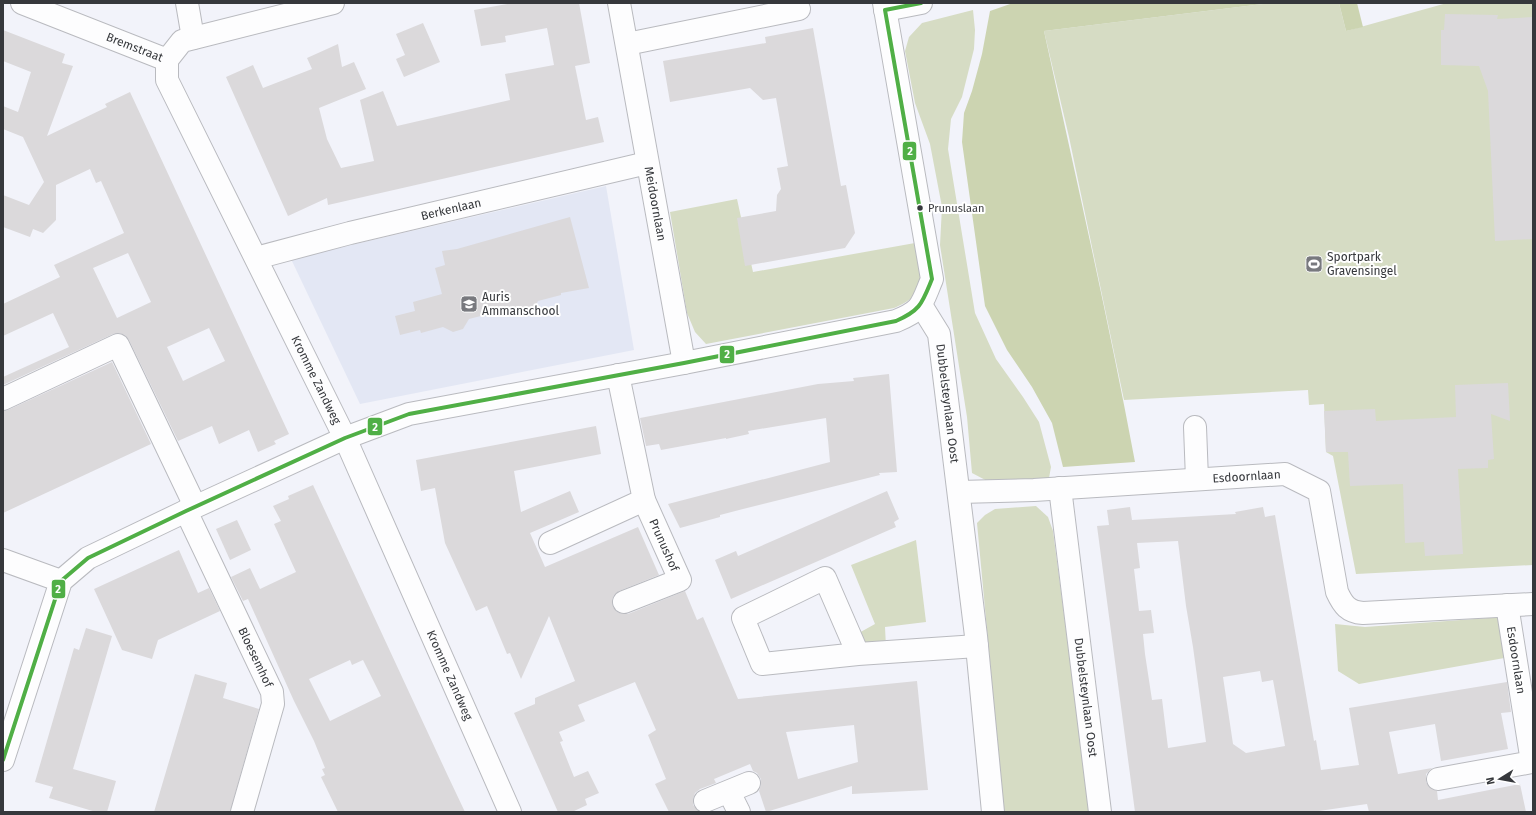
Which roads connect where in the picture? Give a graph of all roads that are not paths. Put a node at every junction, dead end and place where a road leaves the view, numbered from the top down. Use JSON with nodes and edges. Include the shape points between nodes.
{"nodes":[{"id":1,"x":22,"y":3,"type":"edge"},
{"id":2,"x":187,"y":3,"type":"edge"},
{"id":3,"x":333,"y":3,"type":"edge"},
{"id":4,"x":619,"y":3,"type":"edge"},
{"id":5,"x":921,"y":3,"type":"edge"},
{"id":6,"x":885,"y":7,"type":"edge"},
{"id":7,"x":800,"y":9,"type":"dead end"},
{"id":8,"x":193,"y":38,"type":"junction"},
{"id":9,"x":627,"y":44,"type":"junction"},
{"id":10,"x":167,"y":60,"type":"junction"},
{"id":11,"x":647,"y":164,"type":"junction"},
{"id":12,"x":256,"y":258,"type":"junction"},
{"id":13,"x":921,"y":305,"type":"junction"},
{"id":14,"x":684,"y":363,"type":"junction"},
{"id":15,"x":618,"y":375,"type":"junction"},
{"id":16,"x":3,"y":399,"type":"edge"},
{"id":17,"x":1195,"y":427,"type":"dead end"},
{"id":18,"x":345,"y":438,"type":"junction"},
{"id":19,"x":1197,"y":479,"type":"junction"},
{"id":20,"x":1060,"y":488,"type":"junction"},
{"id":21,"x":959,"y":492,"type":"junction"},
{"id":22,"x":644,"y":500,"type":"junction"},
{"id":23,"x":191,"y":508,"type":"junction"},
{"id":24,"x":550,"y":543,"type":"dead end"},
{"id":25,"x":3,"y":560,"type":"edge"},
{"id":26,"x":61,"y":581,"type":"junction"},
{"id":27,"x":624,"y":602,"type":"dead end"},
{"id":28,"x":1533,"y":604,"type":"edge"},
{"id":29,"x":1507,"y":605,"type":"junction"},
{"id":30,"x":977,"y":646,"type":"junction"},
{"id":31,"x":858,"y":654,"type":"junction"},
{"id":32,"x":3,"y":760,"type":"edge"},
{"id":33,"x":1532,"y":764,"type":"edge"},
{"id":34,"x":1438,"y":780,"type":"dead end"},
{"id":35,"x":750,"y":783,"type":"dead end"},
{"id":36,"x":729,"y":792,"type":"junction"},
{"id":37,"x":705,"y":800,"type":"dead end"},
{"id":38,"x":242,"y":812,"type":"edge"},
{"id":39,"x":510,"y":812,"type":"edge"},
{"id":40,"x":738,"y":812,"type":"edge"},
{"id":41,"x":993,"y":812,"type":"edge"},
{"id":42,"x":1100,"y":812,"type":"edge"}],
"edges":[{"from":1,"to":10,"type":"street","name":"Bremstraat"},
{"from":2,"to":8,"type":"street"},
{"from":3,"to":8,"type":"street","name":"Bremstraat"},
{"from":4,"to":9,"type":"street","name":"Meidoornlaan"},
{"from":5,"to":6,"type":"street"},
{"from":6,"to":13,"type":"street","via":[[932,279]]},
{"from":7,"to":9,"type":"street"},
{"from":8,"to":10,"type":"street","name":"Bremstraat","via":[[182,40]]},
{"from":9,"to":11,"type":"street","name":"Meidoornlaan"},
{"from":10,"to":12,"type":"street","name":"Kromme Zandweg","via":[[167,80]]},
{"from":11,"to":12,"type":"street","name":"Berkenlaan","via":[[350,233]]},
{"from":11,"to":14,"type":"street","name":"Meidoornlaan"},
{"from":12,"to":18,"type":"street","name":"Kromme Zandweg"},
{"from":13,"to":14,"type":"street","via":[[911,314],[896,321]]},
{"from":13,"to":21,"type":"street","name":"Dubbelsteynlaan Oost","via":[[939,334]]},
{"from":14,"to":15,"type":"street"},
{"from":15,"to":18,"type":"street","via":[[409,414]]},
{"from":15,"to":22,"type":"street","name":"Prunushof"},
{"from":16,"to":23,"type":"street","name":"Bloesemhof","via":[[118,345]]},
{"from":17,"to":19,"type":"street"},
{"from":18,"to":23,"type":"street"},
{"from":18,"to":39,"type":"street","name":"Kromme Zandweg"},
{"from":19,"to":20,"type":"street","name":"Esdoornlaan"},
{"from":19,"to":29,"type":"street","name":"Esdoornlaan","via":[[1285,474],[1319,491],[1337,592],[1348,610],[1363,613]]},
{"from":20,"to":21,"type":"street","name":"Esdoornlaan"},
{"from":20,"to":42,"type":"street","name":"Dubbelsteynlaan Oost"},
{"from":21,"to":30,"type":"street","name":"Dubbelsteynlaan Oost"},
{"from":22,"to":24,"type":"street"},
{"from":22,"to":27,"type":"street","name":"Prunushof","via":[[680,580]]},
{"from":23,"to":26,"type":"street","via":[[88,558]]},
{"from":23,"to":38,"type":"street","name":"Bloesemhof","via":[[272,692],[273,704]]},
{"from":25,"to":26,"type":"street"},
{"from":26,"to":32,"type":"street"},
{"from":28,"to":29,"type":"street","name":"Esdoornlaan"},
{"from":29,"to":33,"type":"street","name":"Esdoornlaan"},
{"from":30,"to":31,"type":"street"},
{"from":30,"to":41,"type":"street","name":"Dubbelsteynlaan Oost"},
{"from":31,"to":31,"type":"street","via":[[762,664],[743,618],[825,578]]},
{"from":33,"to":34,"type":"street","name":"Esdoornlaan"},
{"from":35,"to":36,"type":"street"},
{"from":36,"to":37,"type":"street"},
{"from":36,"to":40,"type":"street"}]}
